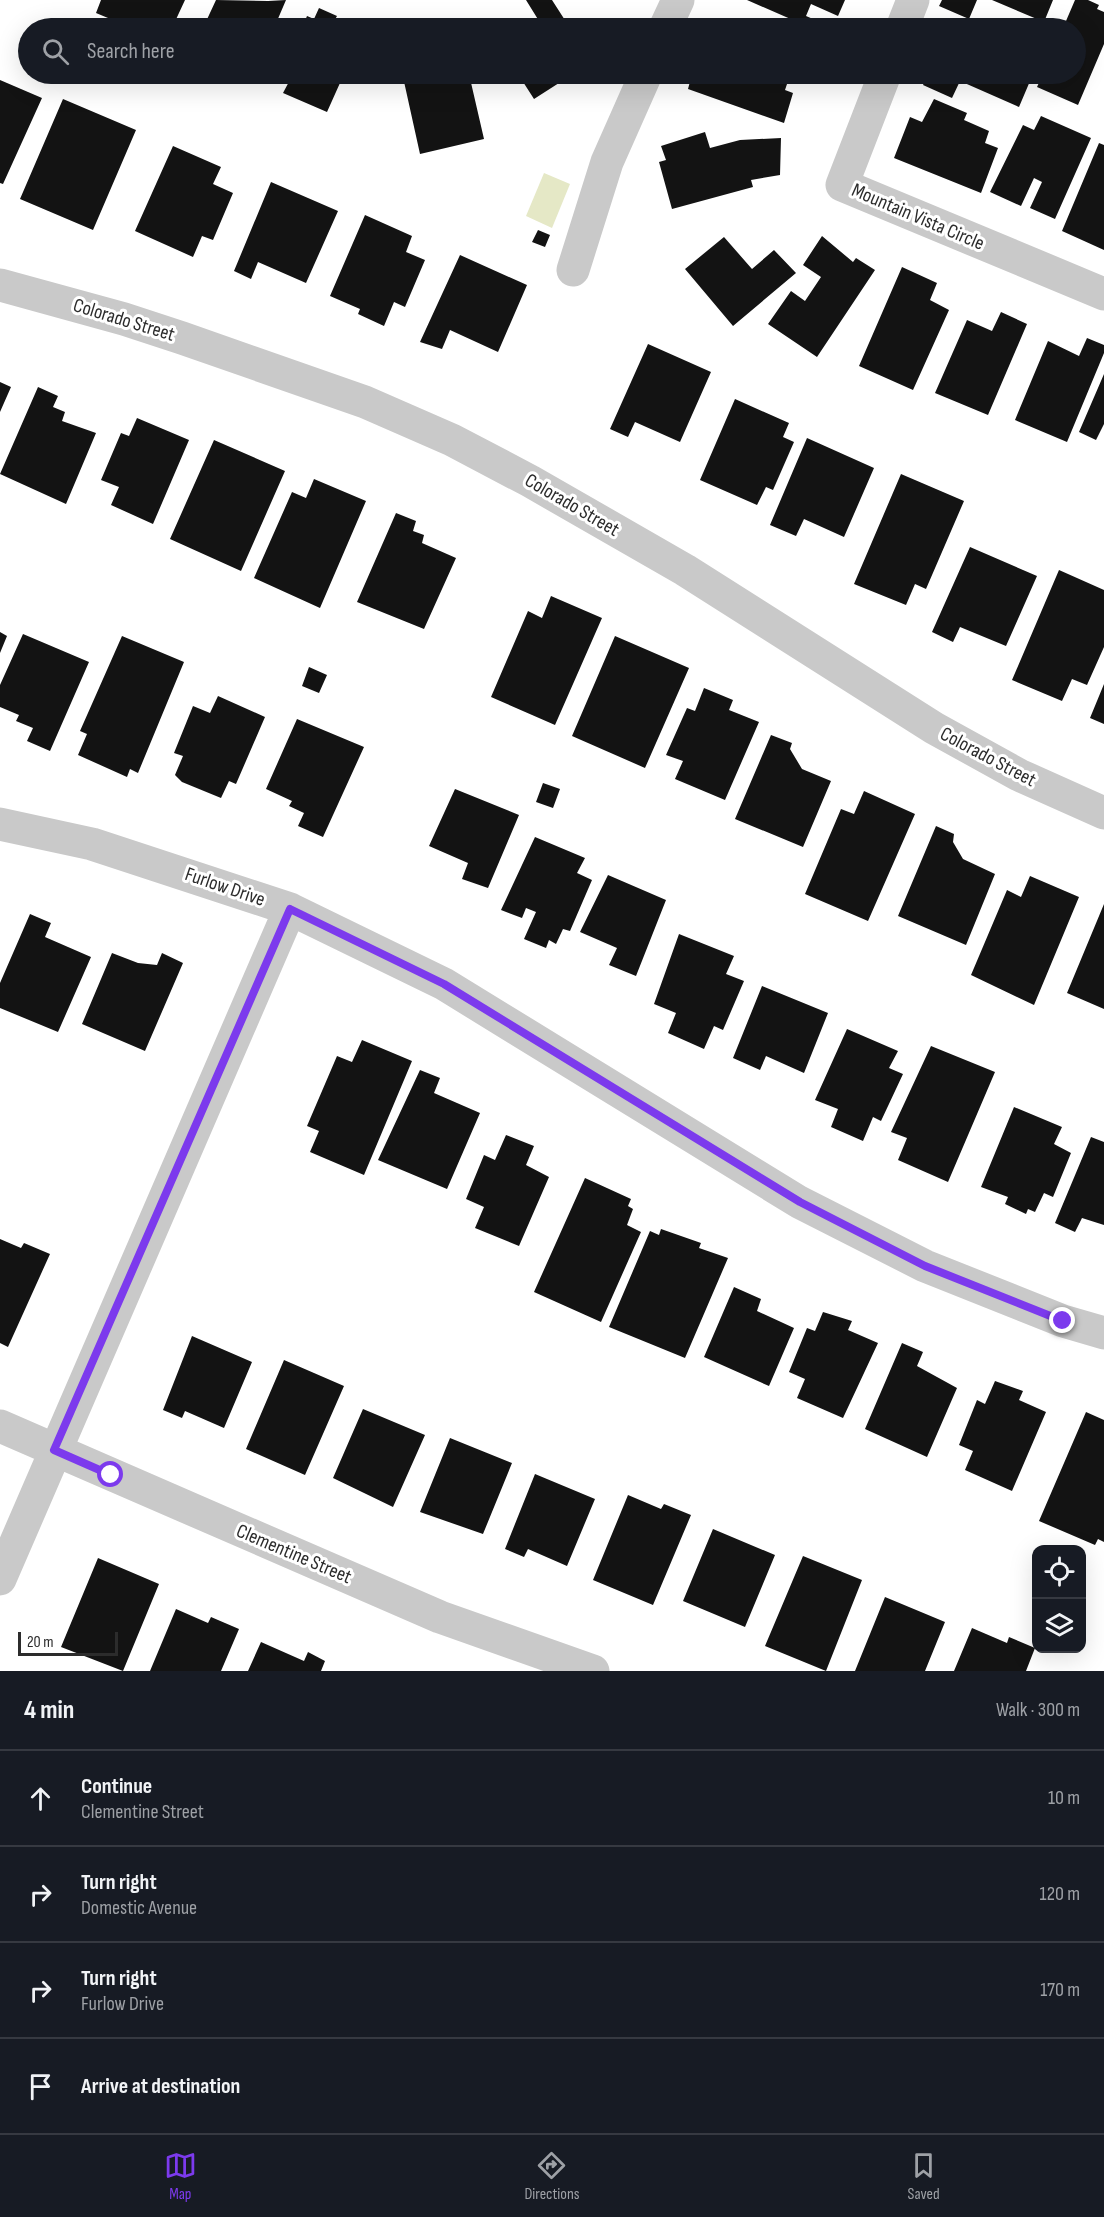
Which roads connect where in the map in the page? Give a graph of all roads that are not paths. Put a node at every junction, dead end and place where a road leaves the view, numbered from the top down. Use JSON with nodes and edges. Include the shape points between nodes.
{"nodes":[{"id":1,"x":678,"y":0,"type":"edge"},
{"id":2,"x":913,"y":0,"type":"edge"},
{"id":3,"x":670,"y":18,"type":"edge"},
{"id":4,"x":906,"y":18,"type":"edge"},
{"id":5,"x":642,"y":84,"type":"edge"},
{"id":6,"x":881,"y":84,"type":"edge"},
{"id":7,"x":573,"y":270,"type":"dead end"},
{"id":8,"x":0,"y":285,"type":"edge"},
{"id":9,"x":1104,"y":294,"type":"edge"},
{"id":10,"x":1104,"y":813,"type":"edge"},
{"id":11,"x":0,"y":824,"type":"edge"},
{"id":12,"x":290,"y":909,"type":"junction"},
{"id":13,"x":1104,"y":1333,"type":"edge"},
{"id":14,"x":0,"y":1426,"type":"edge"},
{"id":15,"x":54,"y":1450,"type":"junction"},
{"id":16,"x":0,"y":1579,"type":"edge"},
{"id":17,"x":593,"y":1671,"type":"edge"}],
"edges":[{"from":1,"to":3,"type":"street"},
{"from":2,"to":4,"type":"street"},
{"from":5,"to":7,"type":"street","via":[[607,162]]},
{"from":6,"to":9,"type":"street","name":"Mountain Vista Circle","via":[[842,185]]},
{"from":8,"to":10,"type":"street","name":"Colorado Street","via":[[182,338],[365,402],[452,440],[685,570],[934,728],[1018,775]]},
{"from":11,"to":12,"type":"street","name":"Furlow Drive","via":[[92,844]]},
{"from":12,"to":13,"type":"street","name":"Furlow Drive","via":[[444,984],[800,1202],[925,1266],[1063,1321]]},
{"from":12,"to":15,"type":"street"},
{"from":14,"to":15,"type":"street","name":"Clementine Street"},
{"from":15,"to":16,"type":"street"},
{"from":15,"to":17,"type":"street","name":"Clementine Street","via":[[440,1617]]}]}
